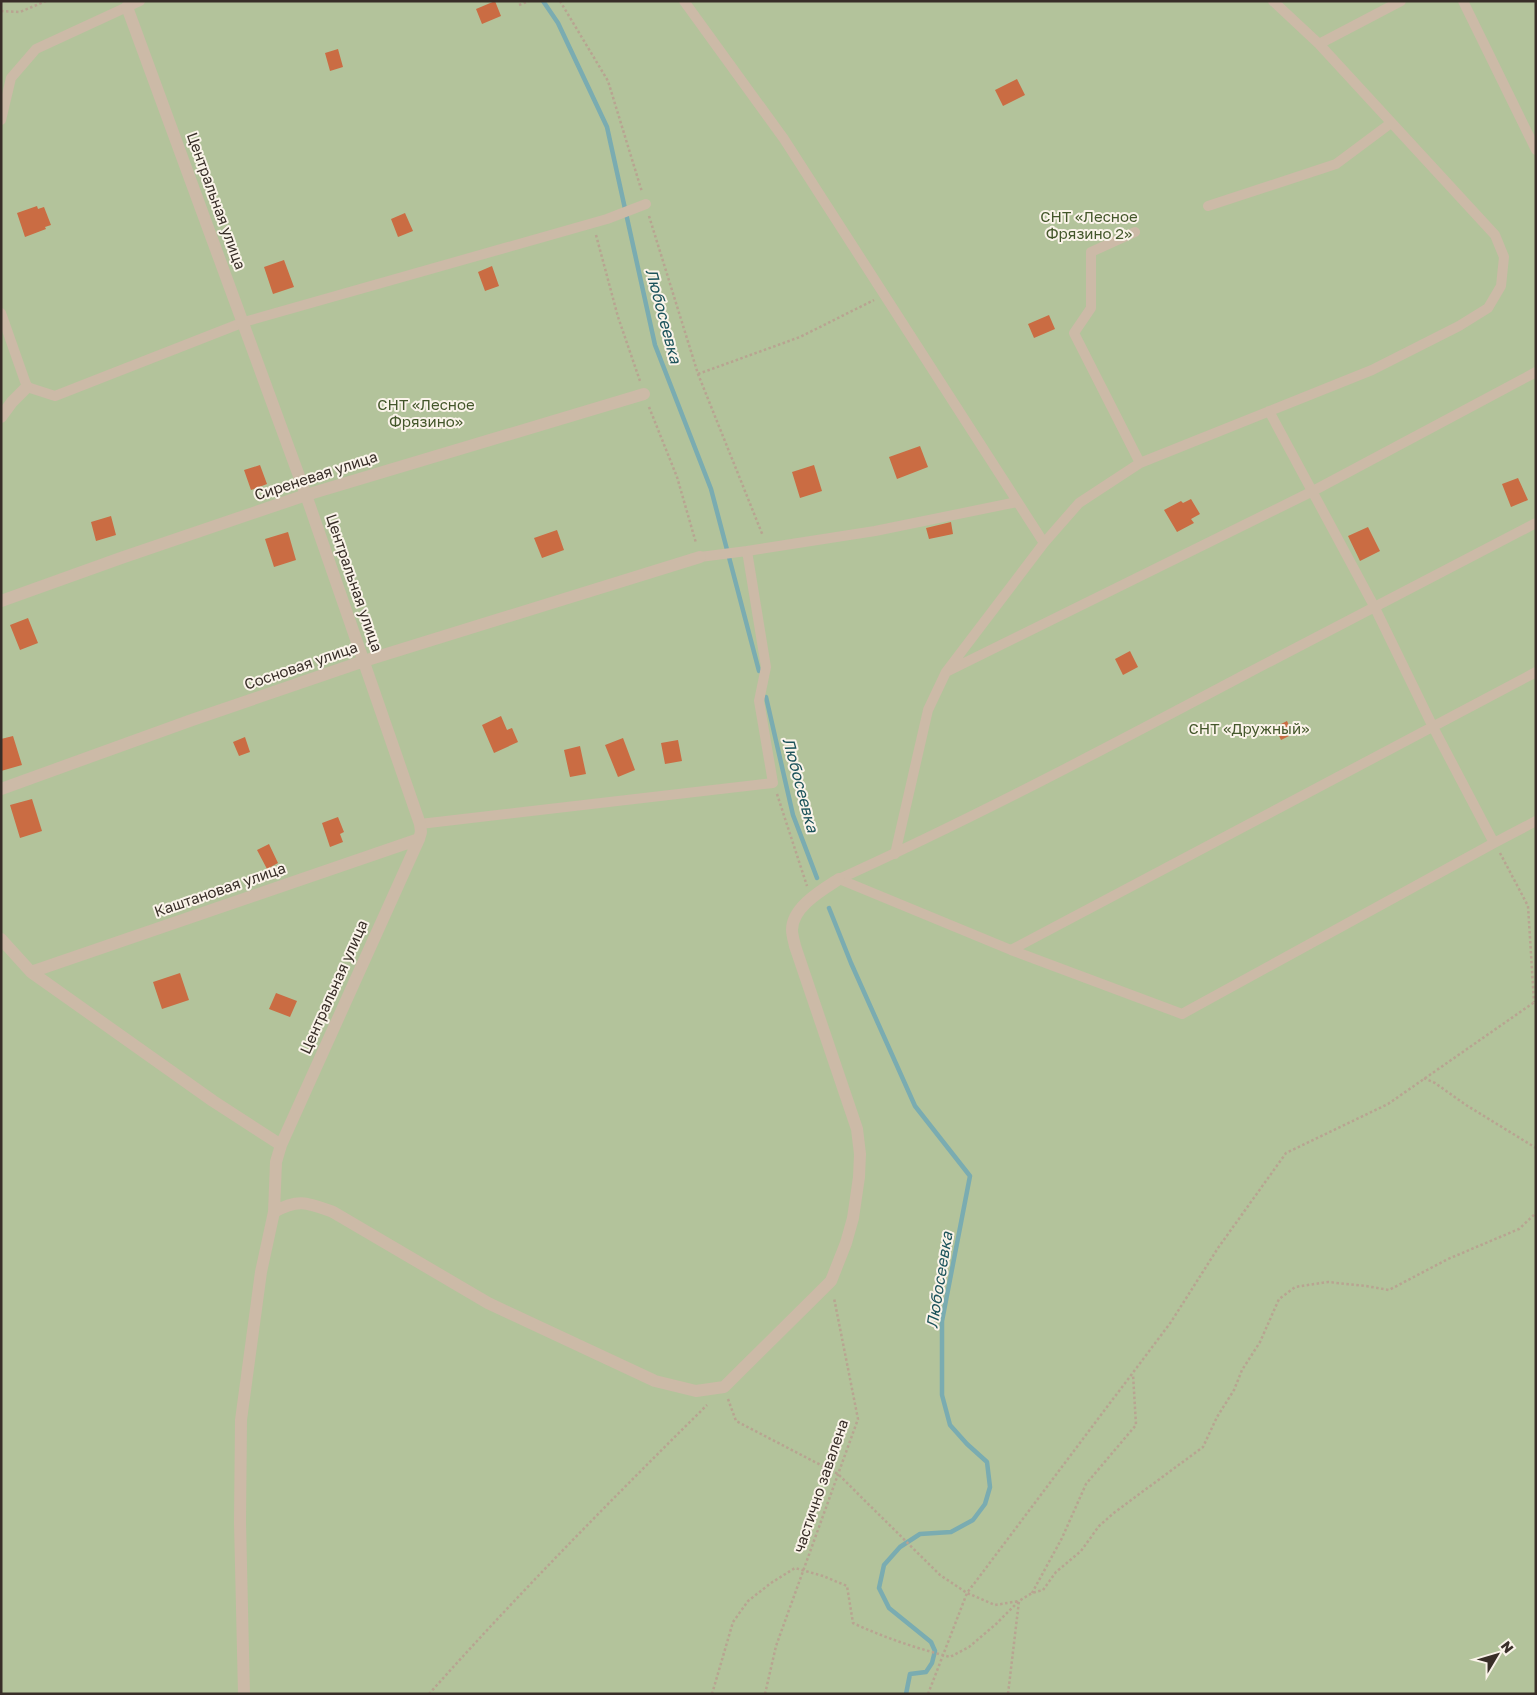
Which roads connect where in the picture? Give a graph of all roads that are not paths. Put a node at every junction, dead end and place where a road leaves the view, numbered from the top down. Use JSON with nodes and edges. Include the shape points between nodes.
{"nodes":[{"id":1,"x":140,"y":1,"type":"edge"},
{"id":2,"x":684,"y":1,"type":"edge"},
{"id":3,"x":1273,"y":1,"type":"edge"},
{"id":4,"x":1401,"y":1,"type":"edge"},
{"id":5,"x":1463,"y":1,"type":"edge"},
{"id":6,"x":127,"y":7,"type":"junction"},
{"id":7,"x":1318,"y":44,"type":"junction"},
{"id":8,"x":1,"y":120,"type":"edge"},
{"id":9,"x":1391,"y":123,"type":"junction"},
{"id":10,"x":1536,"y":150,"type":"edge"},
{"id":11,"x":646,"y":204,"type":"road end"},
{"id":12,"x":1208,"y":206,"type":"dead end"},
{"id":13,"x":1135,"y":232,"type":"dead end"},
{"id":14,"x":1,"y":313,"type":"edge"},
{"id":15,"x":244,"y":322,"type":"junction"},
{"id":16,"x":1536,"y":372,"type":"edge"},
{"id":17,"x":27,"y":387,"type":"junction"},
{"id":18,"x":644,"y":394,"type":"dead end"},
{"id":19,"x":1269,"y":410,"type":"junction"},
{"id":20,"x":1,"y":417,"type":"edge"},
{"id":21,"x":1140,"y":463,"type":"junction"},
{"id":22,"x":1313,"y":491,"type":"junction"},
{"id":23,"x":306,"y":495,"type":"junction"},
{"id":24,"x":1017,"y":502,"type":"junction"},
{"id":25,"x":1536,"y":523,"type":"edge"},
{"id":26,"x":1044,"y":542,"type":"junction"},
{"id":27,"x":747,"y":551,"type":"junction"},
{"id":28,"x":700,"y":557,"type":"joint"},
{"id":29,"x":1,"y":601,"type":"edge"},
{"id":30,"x":1374,"y":606,"type":"junction"},
{"id":31,"x":364,"y":661,"type":"junction"},
{"id":32,"x":946,"y":672,"type":"junction"},
{"id":33,"x":1536,"y":672,"type":"edge"},
{"id":34,"x":1434,"y":728,"type":"junction"},
{"id":35,"x":1,"y":789,"type":"edge"},
{"id":36,"x":1536,"y":821,"type":"edge"},
{"id":37,"x":420,"y":824,"type":"junction"},
{"id":38,"x":419,"y":839,"type":"junction"},
{"id":39,"x":1494,"y":843,"type":"junction"},
{"id":40,"x":895,"y":854,"type":"junction"},
{"id":41,"x":839,"y":879,"type":"junction"},
{"id":42,"x":1,"y":939,"type":"edge"},
{"id":43,"x":1011,"y":950,"type":"junction"},
{"id":44,"x":31,"y":972,"type":"junction"},
{"id":45,"x":282,"y":1145,"type":"junction"},
{"id":46,"x":274,"y":1212,"type":"junction"},
{"id":47,"x":244,"y":1694,"type":"edge"}],
"edges":[{"from":1,"to":6,"type":"lane"},
{"from":2,"to":24,"type":"lane","via":[[784,139]]},
{"from":3,"to":7,"type":"lane"},
{"from":4,"to":7,"type":"lane"},
{"from":5,"to":10,"type":"lane"},
{"from":6,"to":8,"type":"lane","via":[[36,49],[11,78]]},
{"from":6,"to":15,"type":"street","name":"Центральная улица"},
{"from":7,"to":9,"type":"lane"},
{"from":9,"to":12,"type":"lane","via":[[1336,164]]},
{"from":9,"to":19,"type":"lane","via":[[1495,235],[1504,257],[1501,286],[1488,308],[1459,326],[1372,370]]},
{"from":11,"to":15,"type":"lane"},
{"from":13,"to":21,"type":"lane","via":[[1091,252],[1091,308],[1074,333]]},
{"from":14,"to":17,"type":"lane"},
{"from":15,"to":17,"type":"lane","via":[[55,396]]},
{"from":15,"to":23,"type":"street","name":"Центральная улица"},
{"from":16,"to":22,"type":"lane"},
{"from":17,"to":20,"type":"street"},
{"from":18,"to":23,"type":"street","name":"Сиреневая улица"},
{"from":19,"to":21,"type":"lane"},
{"from":19,"to":22,"type":"lane"},
{"from":21,"to":26,"type":"lane","via":[[1079,503]]},
{"from":22,"to":30,"type":"lane"},
{"from":22,"to":32,"type":"lane"},
{"from":23,"to":29,"type":"street","name":"Сиреневая улица"},
{"from":23,"to":31,"type":"street","name":"Центральная улица"},
{"from":24,"to":26,"type":"lane"},
{"from":24,"to":27,"type":"lane","via":[[875,531]]},
{"from":25,"to":30,"type":"lane"},
{"from":26,"to":32,"type":"lane"},
{"from":27,"to":28,"type":"lane"},
{"from":27,"to":37,"type":"lane","via":[[766,667],[759,701],[773,783]]},
{"from":28,"to":31,"type":"street","name":"Сосновая улица"},
{"from":30,"to":34,"type":"lane"},
{"from":30,"to":40,"type":"lane","via":[[1046,780]]},
{"from":31,"to":35,"type":"street","name":"Сосновая улица"},
{"from":31,"to":37,"type":"street","name":"Центральная улица"},
{"from":32,"to":40,"type":"lane","via":[[928,710]]},
{"from":33,"to":34,"type":"lane"},
{"from":34,"to":39,"type":"lane"},
{"from":34,"to":43,"type":"lane"},
{"from":36,"to":39,"type":"lane"},
{"from":37,"to":38,"type":"street","name":"Центральная улица"},
{"from":38,"to":44,"type":"street","name":"Каштановая улица"},
{"from":38,"to":45,"type":"street","name":"Центральная улица"},
{"from":39,"to":43,"type":"lane","via":[[1182,1014]]},
{"from":40,"to":41,"type":"lane"},
{"from":41,"to":43,"type":"lane"},
{"from":41,"to":46,"type":"street","via":[[811,898],[796,915],[792,929],[857,1129],[860,1177],[853,1218],[831,1281],[724,1387],[696,1391],[655,1381],[488,1303],[332,1212],[305,1202],[287,1204]]},
{"from":42,"to":44,"type":"street"},
{"from":44,"to":45,"type":"street","via":[[213,1101]]},
{"from":45,"to":46,"type":"street","name":"Центральная улица","via":[[276,1162]]},
{"from":46,"to":47,"type":"street","name":"Центральная улица","via":[[260,1272],[242,1420],[240,1522]]}]}
